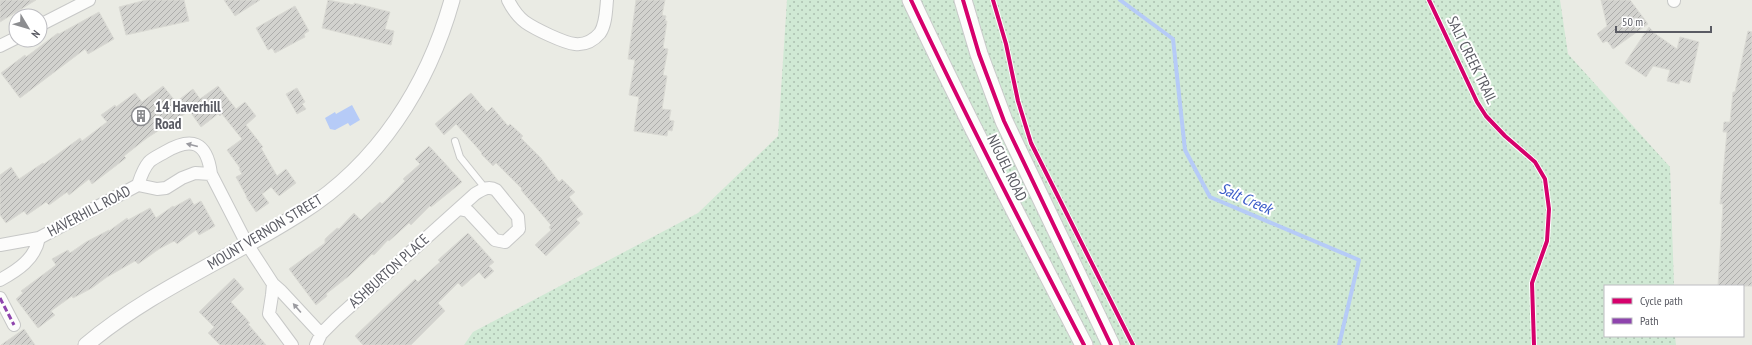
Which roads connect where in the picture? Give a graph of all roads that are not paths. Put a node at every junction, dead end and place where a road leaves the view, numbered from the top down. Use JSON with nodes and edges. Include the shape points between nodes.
{"nodes":[{"id":1,"x":89,"y":0,"type":"edge"},
{"id":2,"x":452,"y":0,"type":"edge"},
{"id":3,"x":508,"y":0,"type":"edge"},
{"id":4,"x":607,"y":0,"type":"edge"},
{"id":5,"x":911,"y":0,"type":"edge"},
{"id":6,"x":963,"y":0,"type":"edge"},
{"id":7,"x":48,"y":21,"type":"edge"},
{"id":8,"x":455,"y":141,"type":"dead end"},
{"id":9,"x":211,"y":174,"type":"junction"},
{"id":10,"x":138,"y":185,"type":"junction"},
{"id":11,"x":485,"y":188,"type":"junction"},
{"id":12,"x":459,"y":209,"type":"junction"},
{"id":13,"x":40,"y":238,"type":"junction"},
{"id":14,"x":247,"y":244,"type":"junction"},
{"id":15,"x":0,"y":245,"type":"edge"},
{"id":16,"x":0,"y":280,"type":"edge"},
{"id":17,"x":272,"y":284,"type":"junction"},
{"id":18,"x":0,"y":298,"type":"edge"},
{"id":19,"x":14,"y":325,"type":"dead end"},
{"id":20,"x":318,"y":339,"type":"edge"},
{"id":21,"x":86,"y":345,"type":"edge"},
{"id":22,"x":292,"y":345,"type":"edge"},
{"id":23,"x":1084,"y":345,"type":"edge"},
{"id":24,"x":1111,"y":345,"type":"edge"}],
"edges":[{"from":1,"to":7,"type":"street"},
{"from":2,"to":14,"type":"street","name":"MOUNT VERNON STREET","via":[[437,48],[427,69],[386,135],[352,172],[322,198]]},
{"from":3,"to":4,"type":"street","via":[[516,14],[532,26],[570,43],[582,44],[592,40],[603,27]]},
{"from":5,"to":23,"type":"main road","name":"NIGUEL ROAD","via":[[1005,194]]},
{"from":6,"to":24,"type":"main road","name":"NIGUEL ROAD","via":[[979,54],[1004,121]]},
{"from":8,"to":11,"type":"lane","via":[[460,157]]},
{"from":9,"to":10,"type":"street","name":"HAVERHILL ROAD","via":[[195,173],[166,188]]},
{"from":9,"to":10,"type":"street","name":"HAVERHILL ROAD","one_way":true,"via":[[210,162],[205,151],[188,142],[150,161],[142,172]]},
{"from":9,"to":14,"type":"street","name":"HAVERHILL ROAD"},
{"from":10,"to":13,"type":"street","name":"HAVERHILL ROAD"},
{"from":11,"to":12,"type":"street","name":"ASHBURTON PLACE"},
{"from":11,"to":12,"type":"street","via":[[496,190],[518,218],[520,229],[505,242],[495,240],[468,211]]},
{"from":12,"to":20,"type":"street","name":"ASHBURTON PLACE"},
{"from":13,"to":15,"type":"street","name":"HAVERHILL ROAD"},
{"from":13,"to":16,"type":"street","name":"HAVERHILL ROAD","via":[[26,264]]},
{"from":14,"to":17,"type":"street","name":"ASHBURTON PLACE"},
{"from":14,"to":21,"type":"street","name":"MOUNT VERNON STREET","via":[[151,299]]},
{"from":20,"to":17,"type":"street","name":"ASHBURTON PLACE","one_way":true,"via":[[281,291]]},
{"from":17,"to":22,"type":"street","via":[[269,314]]},
{"from":18,"to":19,"type":"street"}]}
